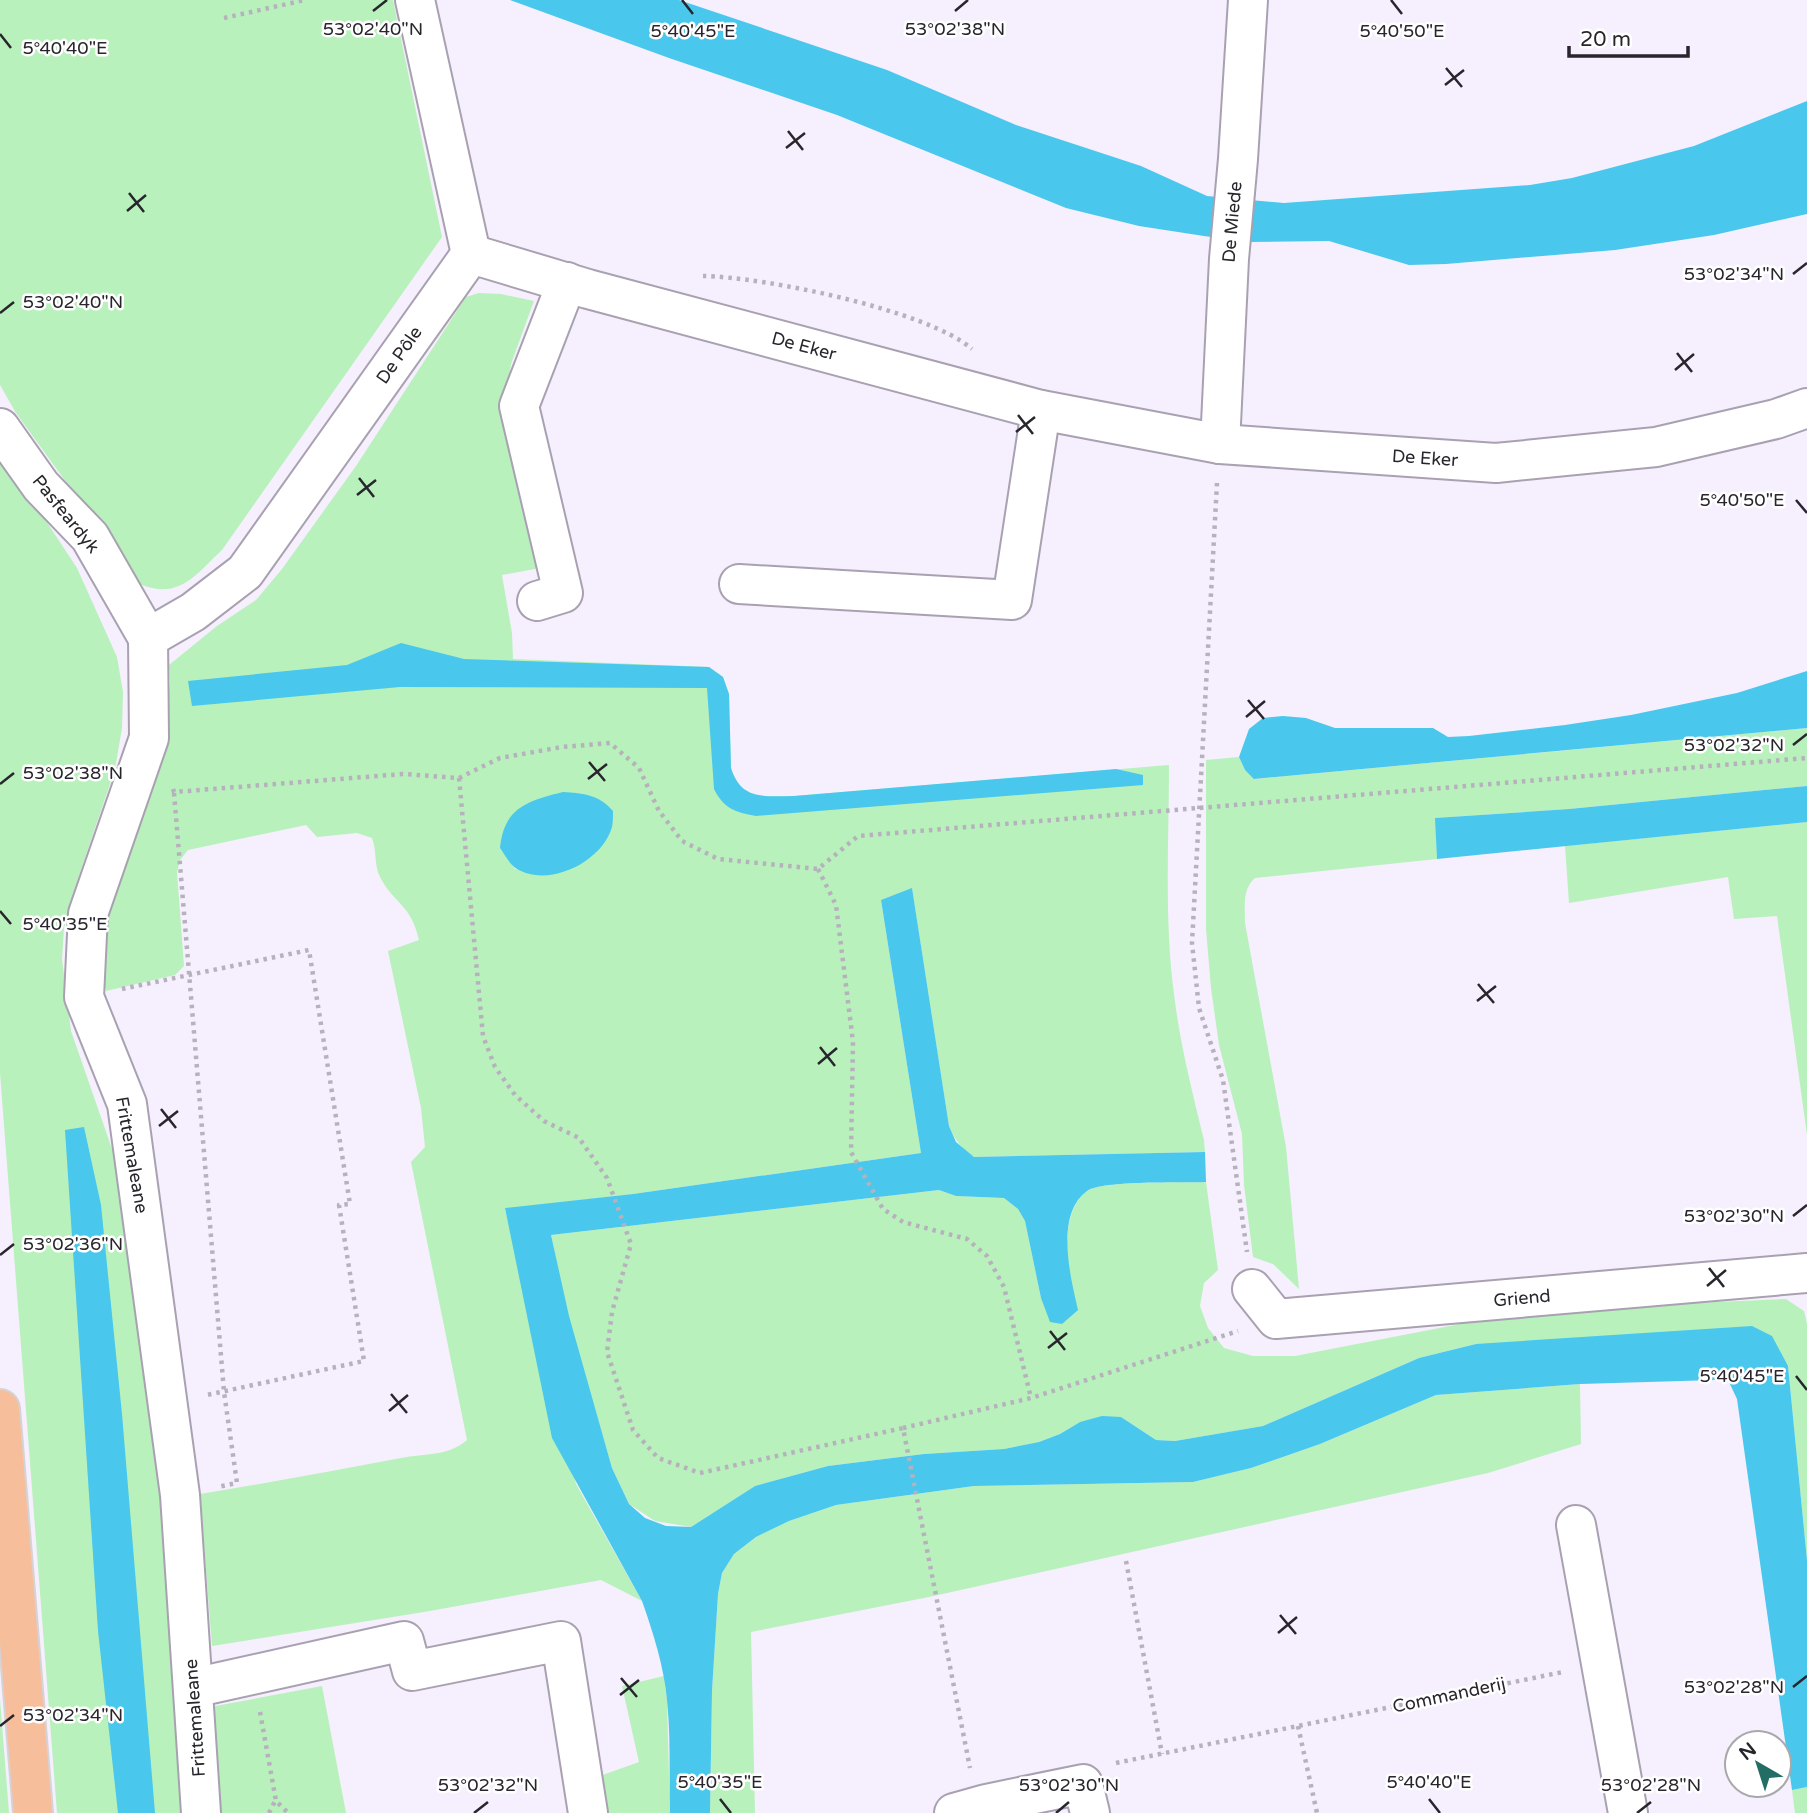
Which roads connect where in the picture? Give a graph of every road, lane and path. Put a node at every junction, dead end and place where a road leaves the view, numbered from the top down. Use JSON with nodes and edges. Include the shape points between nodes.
{"nodes":[{"id":1,"x":305,"y":0,"type":"edge"},
{"id":2,"x":415,"y":0,"type":"edge"},
{"id":3,"x":1248,"y":0,"type":"edge"},
{"id":4,"x":224,"y":18,"type":"dead end"},
{"id":5,"x":471,"y":254,"type":"junction"},
{"id":6,"x":567,"y":282,"type":"junction"},
{"id":7,"x":1807,"y":408,"type":"edge"},
{"id":8,"x":1041,"y":410,"type":"junction"},
{"id":9,"x":0,"y":428,"type":"edge"},
{"id":10,"x":1220,"y":444,"type":"junction"},
{"id":11,"x":739,"y":584,"type":"dead end"},
{"id":12,"x":537,"y":601,"type":"dead end"},
{"id":13,"x":148,"y":638,"type":"junction"},
{"id":14,"x":149,"y":738,"type":"junction"},
{"id":15,"x":1807,"y":758,"type":"edge"},
{"id":16,"x":459,"y":778,"type":"junction"},
{"id":17,"x":174,"y":792,"type":"junction"},
{"id":18,"x":1198,"y":807,"type":"junction"},
{"id":19,"x":818,"y":869,"type":"junction"},
{"id":20,"x":190,"y":975,"type":"junction"},
{"id":21,"x":84,"y":998,"type":"junction"},
{"id":22,"x":1807,"y":1273,"type":"edge"},
{"id":23,"x":1252,"y":1289,"type":"joint"},
{"id":24,"x":1276,"y":1319,"type":"junction"},
{"id":25,"x":225,"y":1392,"type":"junction"},
{"id":26,"x":1031,"y":1398,"type":"junction"},
{"id":27,"x":168,"y":1404,"type":"junction"},
{"id":28,"x":0,"y":1409,"type":"edge"},
{"id":29,"x":903,"y":1428,"type":"junction"},
{"id":30,"x":180,"y":1495,"type":"junction"},
{"id":31,"x":1576,"y":1525,"type":"dead end"},
{"id":32,"x":1126,"y":1561,"type":"dead end"},
{"id":33,"x":1601,"y":1664,"type":"junction"},
{"id":34,"x":253,"y":1674,"type":"junction"},
{"id":35,"x":193,"y":1688,"type":"junction"},
{"id":36,"x":1298,"y":1726,"type":"junction"},
{"id":37,"x":1162,"y":1754,"type":"junction"},
{"id":38,"x":1086,"y":1798,"type":"edge"},
{"id":39,"x":276,"y":1801,"type":"junction"},
{"id":40,"x":976,"y":1810,"type":"edge"},
{"id":41,"x":33,"y":1813,"type":"edge"},
{"id":42,"x":201,"y":1813,"type":"edge"},
{"id":43,"x":270,"y":1813,"type":"edge"},
{"id":44,"x":289,"y":1813,"type":"edge"},
{"id":45,"x":588,"y":1813,"type":"edge"},
{"id":46,"x":1317,"y":1813,"type":"edge"},
{"id":47,"x":1628,"y":1813,"type":"edge"}],
"edges":[{"from":1,"to":4,"type":"path"},
{"from":2,"to":5,"type":"street"},
{"from":3,"to":10,"type":"street","name":"De Miede"},
{"from":5,"to":6,"type":"street","name":"De Eker"},
{"from":5,"to":13,"type":"street","name":"De Pôle","via":[[245,572],[193,612]]},
{"from":6,"to":8,"type":"street","name":"De Eker"},
{"from":6,"to":12,"type":"street","via":[[519,406],[563,593]]},
{"from":7,"to":10,"type":"street","name":"De Eker","via":[[1656,447],[1496,463]]},
{"from":8,"to":10,"type":"street","name":"De Eker"},
{"from":8,"to":11,"type":"street","via":[[1012,600]]},
{"from":9,"to":13,"type":"street","name":"Pasfeardyk","via":[[41,486],[90,537]]},
{"from":10,"to":18,"type":"path"},
{"from":13,"to":14,"type":"street","name":"Frittemaleane"},
{"from":14,"to":17,"type":"path"},
{"from":14,"to":21,"type":"street","name":"Frittemaleane","via":[[88,914]]},
{"from":15,"to":18,"type":"path"},
{"from":16,"to":17,"type":"path","via":[[403,774]]},
{"from":16,"to":19,"type":"path","via":[[500,758],[610,743],[639,768],[659,811],[682,841],[718,859]]},
{"from":16,"to":29,"type":"path","via":[[483,1036],[495,1067],[515,1095],[544,1121],[579,1138],[607,1178],[631,1244],[612,1312],[607,1352],[633,1430],[658,1458],[700,1473]]},
{"from":17,"to":20,"type":"path"},
{"from":18,"to":19,"type":"path","via":[[858,836]]},
{"from":18,"to":23,"type":"path","via":[[1192,943],[1199,1008],[1223,1080]]},
{"from":19,"to":26,"type":"path","via":[[836,905],[851,1028],[851,1152],[883,1209],[903,1222],[967,1239],[987,1256],[1004,1287]]},
{"from":20,"to":21,"type":"path"},
{"from":20,"to":25,"type":"path"},
{"from":20,"to":25,"type":"path","via":[[309,950],[350,1204],[339,1205],[365,1361]]},
{"from":21,"to":27,"type":"street","name":"Frittemaleane","via":[[127,1104]]},
{"from":22,"to":24,"type":"street","name":"Griend"},
{"from":23,"to":24,"type":"street"},
{"from":24,"to":26,"type":"path"},
{"from":25,"to":27,"type":"path"},
{"from":25,"to":30,"type":"path","via":[[237,1483]]},
{"from":26,"to":29,"type":"path"},
{"from":27,"to":30,"type":"street","name":"Frittemaleane"},
{"from":28,"to":41,"type":"main road"},
{"from":29,"to":40,"type":"path"},
{"from":30,"to":35,"type":"street","name":"Frittemaleane"},
{"from":31,"to":33,"type":"street"},
{"from":32,"to":37,"type":"path"},
{"from":33,"to":36,"type":"path","name":"Commanderij"},
{"from":33,"to":47,"type":"street"},
{"from":34,"to":35,"type":"street"},
{"from":34,"to":39,"type":"path"},
{"from":34,"to":45,"type":"street","via":[[404,1641],[412,1671],[561,1641]]},
{"from":35,"to":42,"type":"street","name":"Frittemaleane"},
{"from":36,"to":37,"type":"path","name":"Commanderij"},
{"from":36,"to":46,"type":"path"},
{"from":37,"to":38,"type":"path","name":"Commanderij","via":[[1107,1765]]},
{"from":38,"to":40,"type":"street"},
{"from":39,"to":43,"type":"path"},
{"from":39,"to":44,"type":"path"}]}
